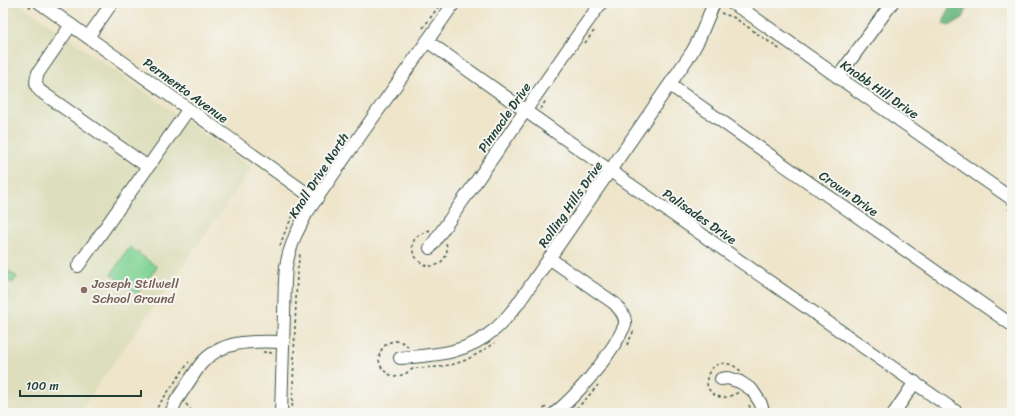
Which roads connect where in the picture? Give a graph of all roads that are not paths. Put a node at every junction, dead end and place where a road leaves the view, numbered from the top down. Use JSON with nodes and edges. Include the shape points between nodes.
{"nodes":[{"id":1,"x":40,"y":3,"type":"edge"},
{"id":2,"x":112,"y":3,"type":"edge"},
{"id":3,"x":454,"y":3,"type":"edge"},
{"id":4,"x":601,"y":3,"type":"edge"},
{"id":5,"x":714,"y":3,"type":"edge"},
{"id":6,"x":731,"y":3,"type":"edge"},
{"id":7,"x":892,"y":3,"type":"edge"},
{"id":8,"x":71,"y":25,"type":"junction"},
{"id":9,"x":88,"y":37,"type":"junction"},
{"id":10,"x":427,"y":41,"type":"junction"},
{"id":11,"x":838,"y":77,"type":"junction"},
{"id":12,"x":670,"y":85,"type":"junction"},
{"id":13,"x":188,"y":110,"type":"junction"},
{"id":14,"x":526,"y":111,"type":"junction"},
{"id":15,"x":148,"y":167,"type":"junction"},
{"id":16,"x":610,"y":170,"type":"junction"},
{"id":17,"x":1012,"y":198,"type":"edge"},
{"id":18,"x":316,"y":200,"type":"junction"},
{"id":19,"x":430,"y":248,"type":"dead end"},
{"id":20,"x":549,"y":258,"type":"junction"},
{"id":21,"x":78,"y":266,"type":"dead end"},
{"id":22,"x":1012,"y":325,"type":"edge"},
{"id":23,"x":283,"y":342,"type":"junction"},
{"id":24,"x":400,"y":358,"type":"dead end"},
{"id":25,"x":721,"y":379,"type":"dead end"},
{"id":26,"x":915,"y":382,"type":"junction"},
{"id":27,"x":552,"y":409,"type":"edge"},
{"id":28,"x":171,"y":413,"type":"edge"},
{"id":29,"x":281,"y":413,"type":"edge"},
{"id":30,"x":764,"y":413,"type":"edge"},
{"id":31,"x":894,"y":413,"type":"edge"},
{"id":32,"x":958,"y":413,"type":"edge"}],
"edges":[{"from":1,"to":8,"type":"street","name":"Permento Avenue"},
{"from":2,"to":9,"type":"street"},
{"from":3,"to":10,"type":"street","name":"Knoll Drive North"},
{"from":4,"to":14,"type":"street","name":"Pinnacle Drive"},
{"from":5,"to":12,"type":"street","name":"Rolling Hills Drive","via":[[699,39]]},
{"from":6,"to":11,"type":"street","name":"Knobb Hill Drive"},
{"from":7,"to":11,"type":"street"},
{"from":8,"to":9,"type":"street","name":"Permento Avenue"},
{"from":8,"to":15,"type":"street","via":[[38,73],[36,86]]},
{"from":9,"to":13,"type":"street","name":"Permento Avenue"},
{"from":10,"to":14,"type":"street","name":"Palisades Drive"},
{"from":10,"to":18,"type":"street","name":"Knoll Drive North"},
{"from":11,"to":17,"type":"street","name":"Knobb Hill Drive"},
{"from":12,"to":16,"type":"street","name":"Rolling Hills Drive"},
{"from":12,"to":22,"type":"street","name":"Crown Drive"},
{"from":13,"to":15,"type":"street"},
{"from":13,"to":18,"type":"street","name":"Permento Avenue"},
{"from":14,"to":16,"type":"street","name":"Palisades Drive"},
{"from":14,"to":19,"type":"street","name":"Pinnacle Drive"},
{"from":15,"to":21,"type":"street"},
{"from":16,"to":20,"type":"street","name":"Rolling Hills Drive"},
{"from":16,"to":26,"type":"street","name":"Palisades Drive"},
{"from":18,"to":23,"type":"street","name":"Knoll Drive North","via":[[306,214],[289,253],[285,280]]},
{"from":20,"to":24,"type":"street","name":"Rolling Hills Drive","via":[[517,305],[502,323],[483,339],[447,353]]},
{"from":20,"to":27,"type":"street","via":[[614,303],[625,320],[622,331],[604,359],[579,390]]},
{"from":23,"to":28,"type":"street","via":[[240,343],[216,351],[200,365]]},
{"from":23,"to":29,"type":"street","name":"Knoll Drive North"},
{"from":25,"to":30,"type":"street","via":[[728,378],[740,382],[752,390]]},
{"from":26,"to":31,"type":"street"},
{"from":26,"to":32,"type":"street","name":"Palisades Drive"}]}
